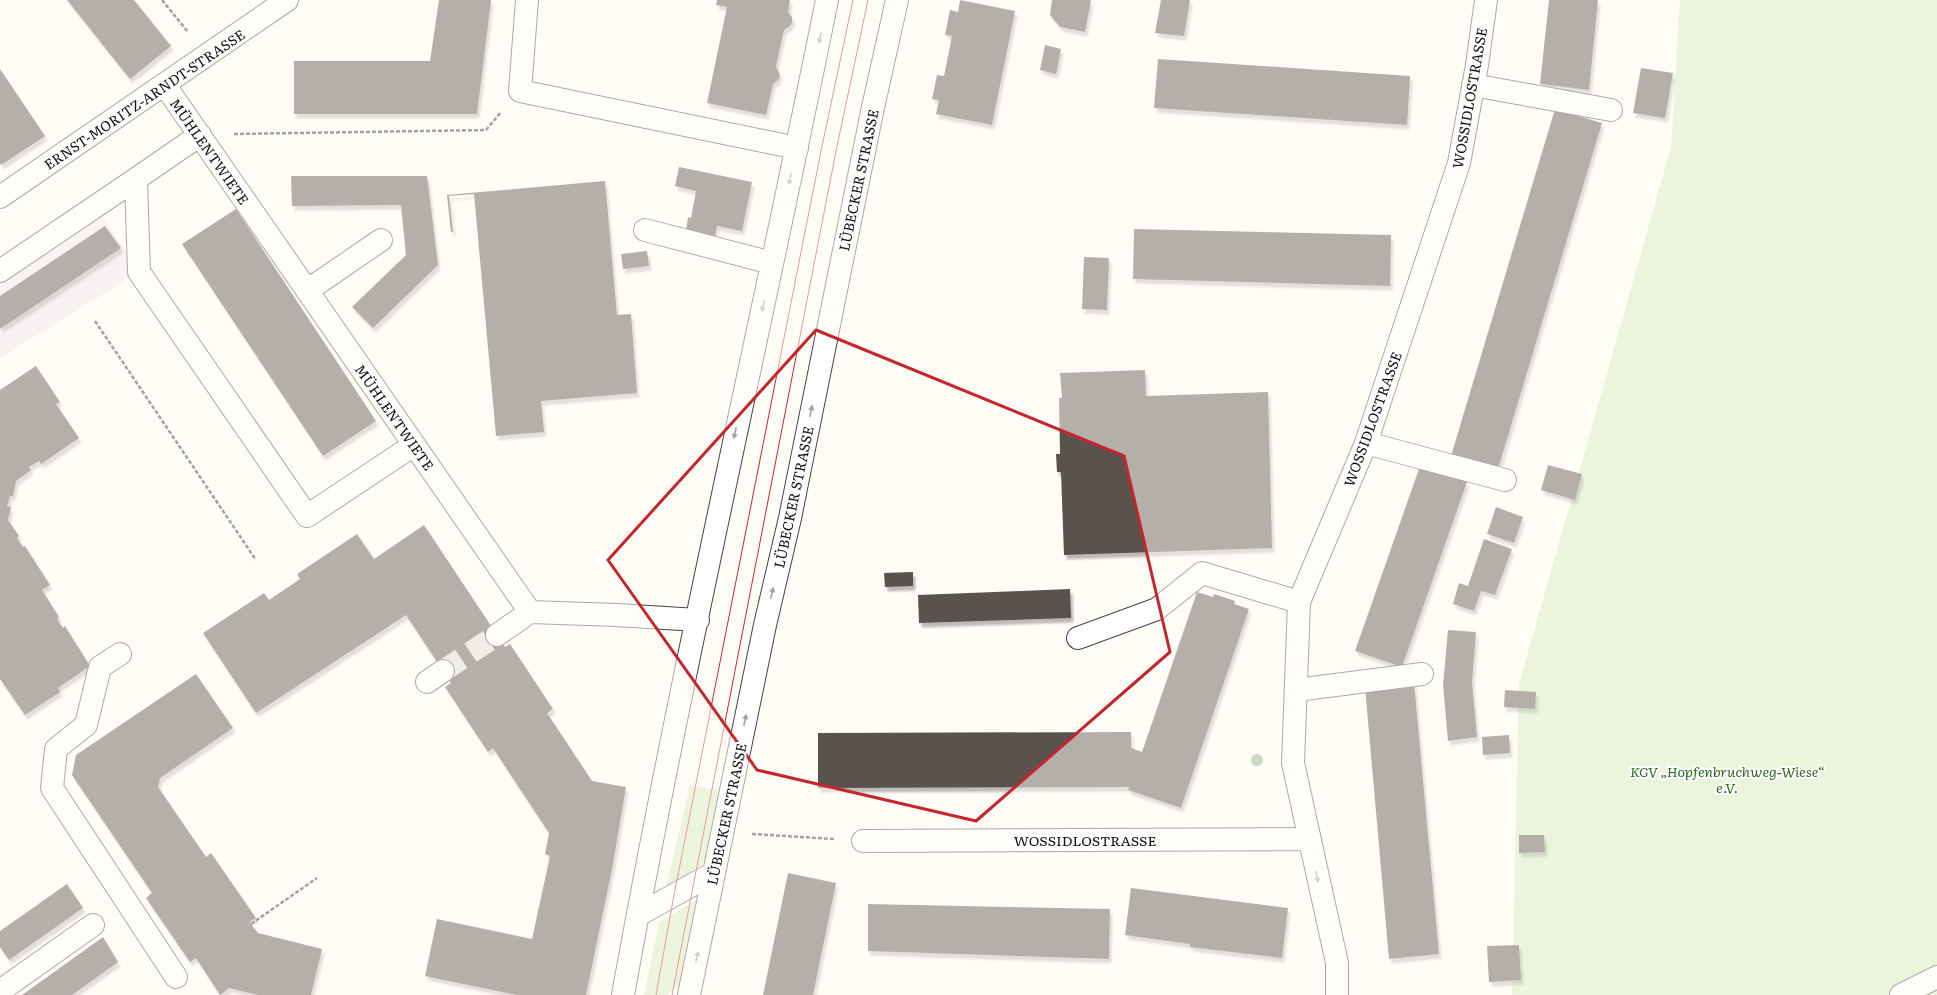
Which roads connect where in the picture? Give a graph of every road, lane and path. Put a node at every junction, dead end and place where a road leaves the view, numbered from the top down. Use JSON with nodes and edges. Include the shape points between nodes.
{"nodes":[{"id":1,"x":162,"y":0,"type":"edge"},
{"id":2,"x":287,"y":0,"type":"edge"},
{"id":3,"x":527,"y":0,"type":"edge"},
{"id":4,"x":827,"y":0,"type":"edge"},
{"id":5,"x":897,"y":0,"type":"edge"},
{"id":6,"x":1486,"y":0,"type":"edge"},
{"id":7,"x":206,"y":56,"type":"junction"},
{"id":8,"x":164,"y":84,"type":"junction"},
{"id":9,"x":1473,"y":85,"type":"junction"},
{"id":10,"x":520,"y":91,"type":"junction"},
{"id":11,"x":1611,"y":110,"type":"dead end"},
{"id":12,"x":200,"y":135,"type":"junction"},
{"id":13,"x":797,"y":148,"type":"junction"},
{"id":14,"x":136,"y":179,"type":"junction"},
{"id":15,"x":0,"y":197,"type":"edge"},
{"id":16,"x":645,"y":230,"type":"dead end"},
{"id":17,"x":381,"y":240,"type":"dead end"},
{"id":18,"x":772,"y":263,"type":"junction"},
{"id":19,"x":0,"y":271,"type":"edge"},
{"id":20,"x":308,"y":290,"type":"junction"},
{"id":21,"x":95,"y":321,"type":"dead end"},
{"id":22,"x":1366,"y":443,"type":"junction"},
{"id":23,"x":414,"y":444,"type":"junction"},
{"id":24,"x":1505,"y":480,"type":"dead end"},
{"id":25,"x":256,"y":560,"type":"dead end"},
{"id":26,"x":1299,"y":602,"type":"junction"},
{"id":27,"x":530,"y":612,"type":"junction"},
{"id":28,"x":698,"y":620,"type":"junction"},
{"id":29,"x":497,"y":635,"type":"tunnel mouth"},
{"id":30,"x":1078,"y":638,"type":"dead end"},
{"id":31,"x":120,"y":654,"type":"dead end"},
{"id":32,"x":1422,"y":674,"type":"dead end"},
{"id":33,"x":1296,"y":690,"type":"junction"},
{"id":34,"x":752,"y":834,"type":"dead end"},
{"id":35,"x":1308,"y":839,"type":"junction"},
{"id":36,"x":863,"y":841,"type":"joint"},
{"id":37,"x":714,"y":873,"type":"junction"},
{"id":38,"x":317,"y":878,"type":"dead end"},
{"id":39,"x":638,"y":915,"type":"junction"},
{"id":40,"x":251,"y":924,"type":"dead end"},
{"id":41,"x":93,"y":925,"type":"dead end"},
{"id":42,"x":176,"y":977,"type":"dead end"},
{"id":43,"x":1937,"y":977,"type":"edge"},
{"id":44,"x":0,"y":991,"type":"edge"},
{"id":45,"x":623,"y":995,"type":"edge"},
{"id":46,"x":689,"y":995,"type":"edge"},
{"id":47,"x":1337,"y":995,"type":"edge"},
{"id":48,"x":1901,"y":995,"type":"edge"}],
"edges":[{"from":1,"to":7,"type":"path"},
{"from":2,"to":7,"type":"street","name":"ERNST-MORITZ-ARNDT-STRASSE"},
{"from":3,"to":10,"type":"street"},
{"from":4,"to":13,"type":"street","one_way":true},
{"from":37,"to":5,"type":"street","name":"LÜBECKER STRASSE","one_way":true},
{"from":6,"to":9,"type":"street","name":"WOSSIDLOSTRASSE"},
{"from":7,"to":8,"type":"street","name":"ERNST-MORITZ-ARNDT-STRASSE"},
{"from":8,"to":12,"type":"street","name":"MÜHLENTWIETE"},
{"from":8,"to":15,"type":"street","name":"ERNST-MORITZ-ARNDT-STRASSE"},
{"from":9,"to":11,"type":"street"},
{"from":9,"to":22,"type":"street","name":"WOSSIDLOSTRASSE","via":[[1459,163]]},
{"from":10,"to":12,"type":"path","via":[[486,130]]},
{"from":10,"to":13,"type":"street"},
{"from":12,"to":14,"type":"street"},
{"from":12,"to":20,"type":"street","name":"MÜHLENTWIETE"},
{"from":13,"to":18,"type":"street","one_way":true},
{"from":14,"to":19,"type":"street"},
{"from":14,"to":23,"type":"street","via":[[139,272],[307,516]]},
{"from":16,"to":18,"type":"street"},
{"from":17,"to":20,"type":"street"},
{"from":18,"to":28,"type":"street","one_way":true},
{"from":20,"to":23,"type":"street","name":"MÜHLENTWIETE"},
{"from":21,"to":25,"type":"path"},
{"from":22,"to":24,"type":"street"},
{"from":22,"to":26,"type":"street","name":"WOSSIDLOSTRASSE"},
{"from":23,"to":27,"type":"street","name":"MÜHLENTWIETE"},
{"from":26,"to":30,"type":"street","via":[[1202,572],[1157,609]]},
{"from":26,"to":33,"type":"street","name":"WOSSIDLOSTRASSE"},
{"from":27,"to":28,"type":"street"},
{"from":27,"to":29,"type":"street"},
{"from":28,"to":39,"type":"street"},
{"from":31,"to":42,"type":"street","via":[[100,666],[86,725],[56,749],[52,788]]},
{"from":32,"to":33,"type":"street"},
{"from":33,"to":35,"type":"street","name":"WOSSIDLOSTRASSE","via":[[1293,763]]},
{"from":34,"to":36,"type":"path"},
{"from":35,"to":36,"type":"street","name":"WOSSIDLOSTRASSE"},
{"from":35,"to":47,"type":"street","name":"WOSSIDLOSTRASSE","one_way":true,"via":[[1336,963]]},
{"from":37,"to":39,"type":"street"},
{"from":46,"to":37,"type":"street","name":"LÜBECKER STRASSE","one_way":true},
{"from":38,"to":40,"type":"path"},
{"from":39,"to":45,"type":"street"},
{"from":41,"to":44,"type":"street"},
{"from":43,"to":48,"type":"street"}]}
